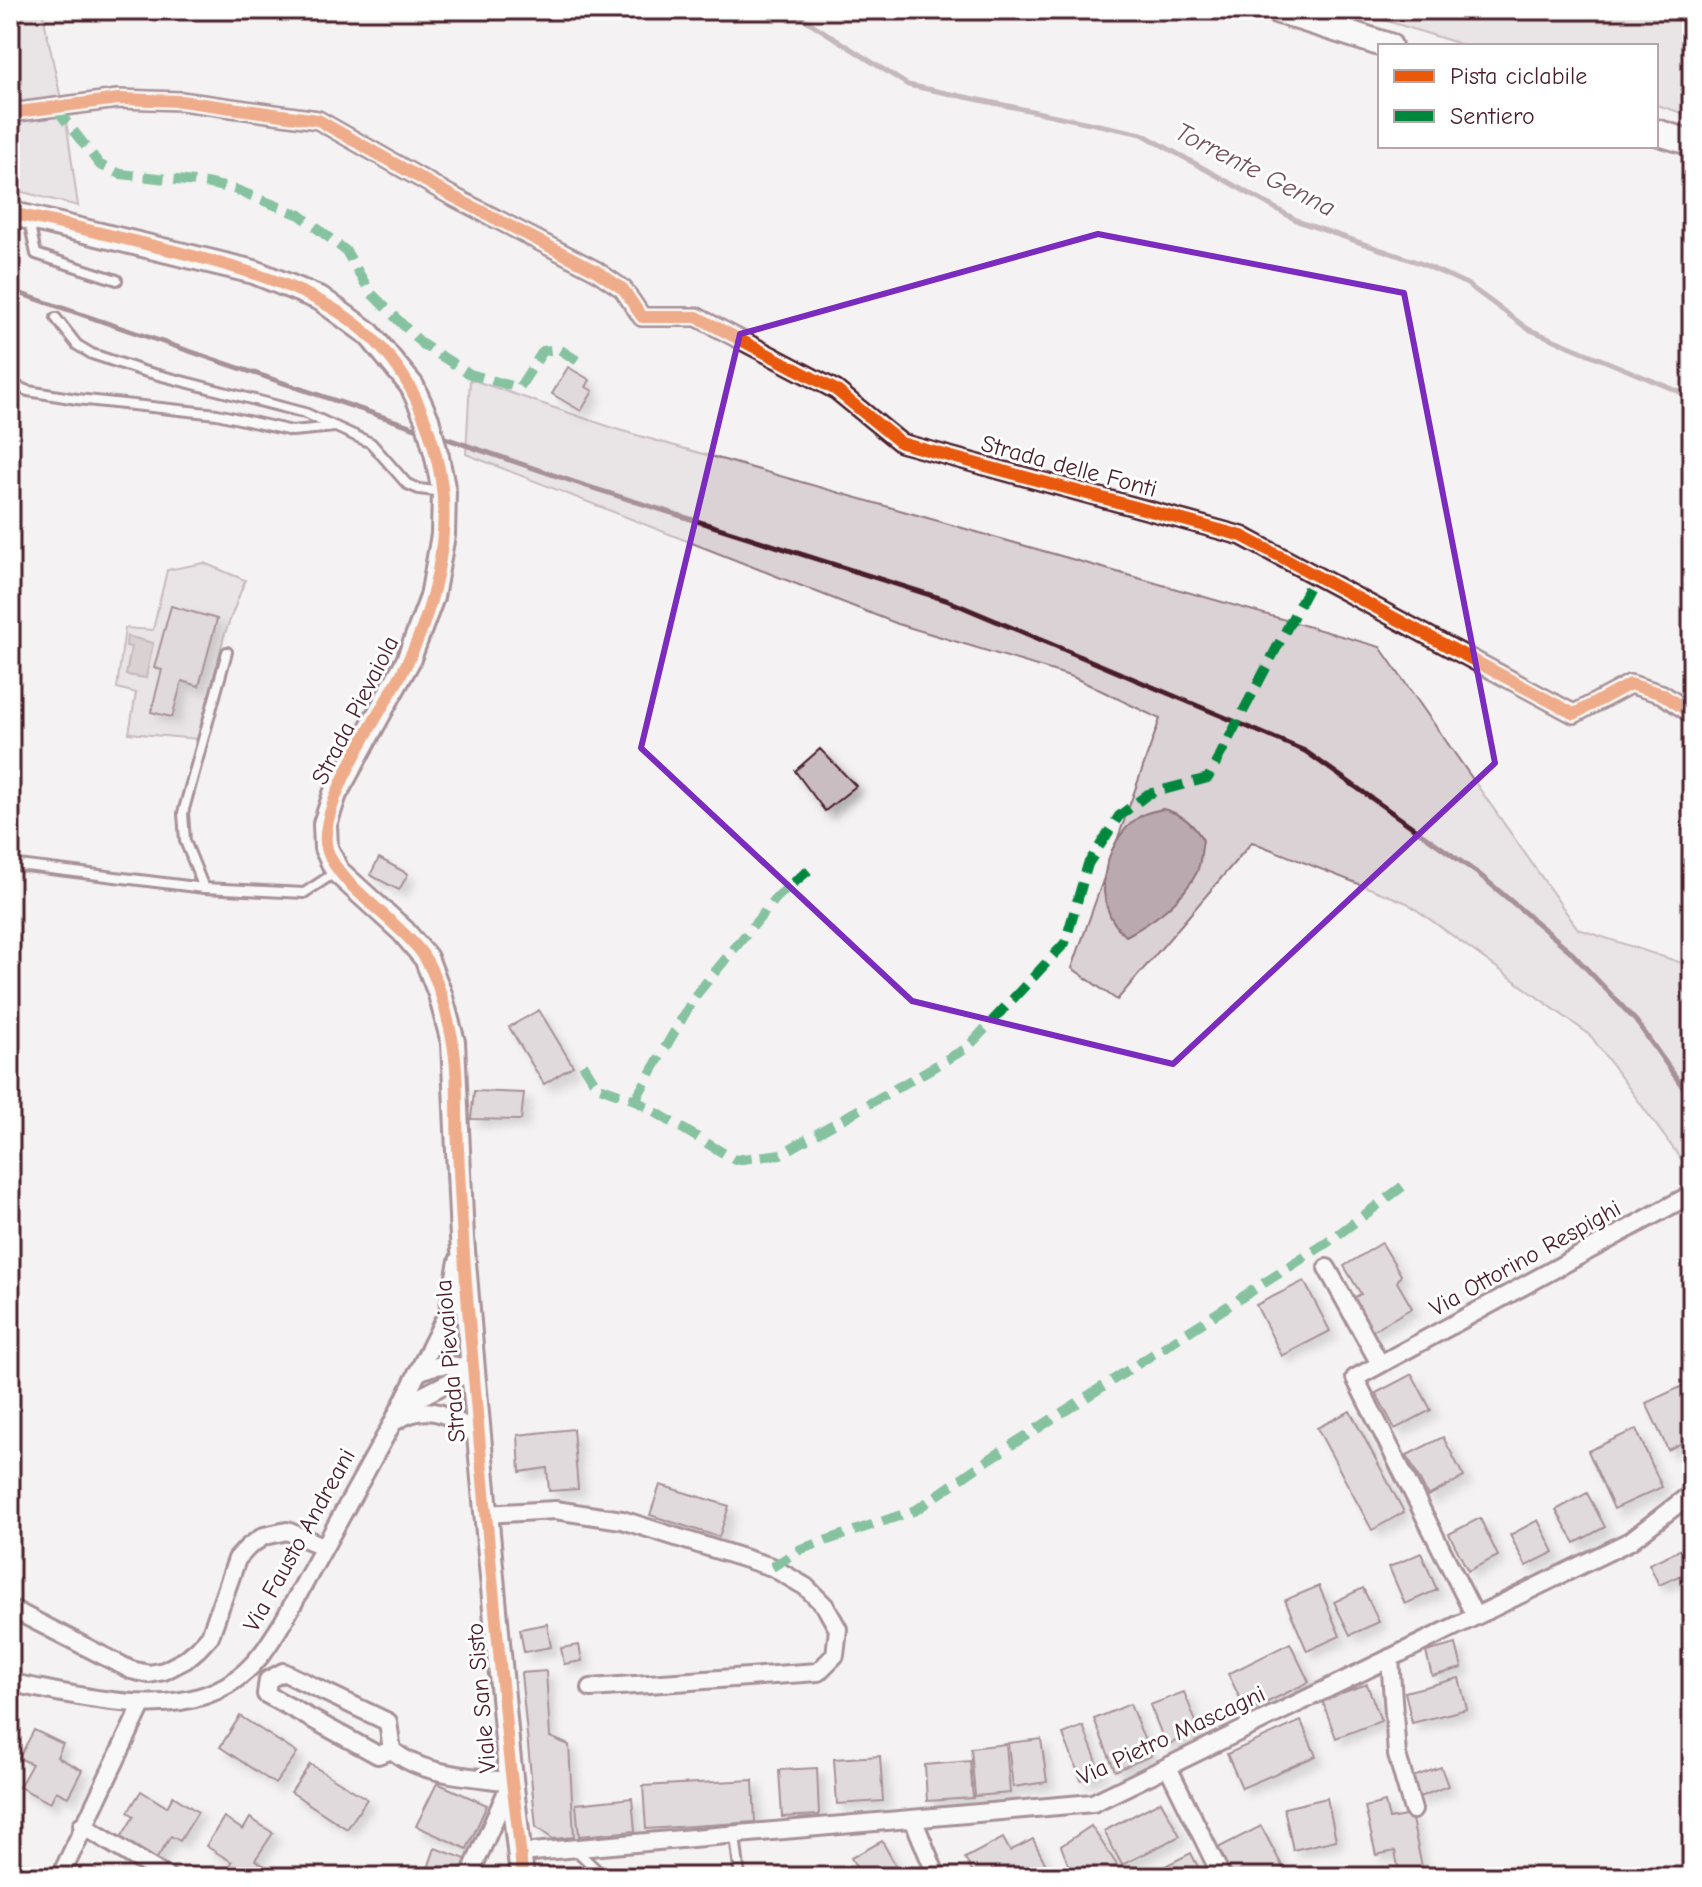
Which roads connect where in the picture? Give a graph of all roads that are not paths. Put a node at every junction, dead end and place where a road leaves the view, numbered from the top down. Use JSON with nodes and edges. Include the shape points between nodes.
{"nodes":[{"id":1,"x":1276,"y":10,"type":"edge"},
{"id":2,"x":1383,"y":44,"type":"edge"},
{"id":3,"x":10,"y":113,"type":"edge"},
{"id":4,"x":1658,"y":133,"type":"edge"},
{"id":5,"x":1692,"y":143,"type":"edge"},
{"id":6,"x":19,"y":214,"type":"edge"},
{"id":7,"x":117,"y":280,"type":"dead end"},
{"id":8,"x":56,"y":318,"type":"dead end"},
{"id":9,"x":10,"y":384,"type":"edge"},
{"id":10,"x":336,"y":427,"type":"junction"},
{"id":11,"x":444,"y":492,"type":"junction"},
{"id":12,"x":227,"y":652,"type":"dead end"},
{"id":13,"x":1692,"y":714,"type":"edge"},
{"id":14,"x":10,"y":864,"type":"edge"},
{"id":15,"x":337,"y":871,"type":"junction"},
{"id":16,"x":204,"y":888,"type":"junction"},
{"id":17,"x":1692,"y":1194,"type":"edge"},
{"id":18,"x":462,"y":1238,"type":"junction"},
{"id":19,"x":1327,"y":1268,"type":"dead end"},
{"id":20,"x":1380,"y":1364,"type":"junction"},
{"id":21,"x":473,"y":1370,"type":"junction"},
{"id":22,"x":417,"y":1373,"type":"junction"},
{"id":23,"x":409,"y":1412,"type":"junction"},
{"id":24,"x":392,"y":1424,"type":"junction"},
{"id":25,"x":479,"y":1436,"type":"junction"},
{"id":26,"x":1692,"y":1493,"type":"edge"},
{"id":27,"x":486,"y":1514,"type":"junction"},
{"id":28,"x":323,"y":1546,"type":"junction"},
{"id":29,"x":10,"y":1608,"type":"edge"},
{"id":30,"x":1475,"y":1616,"type":"junction"},
{"id":31,"x":1390,"y":1658,"type":"junction"},
{"id":32,"x":10,"y":1683,"type":"edge"},
{"id":33,"x":591,"y":1688,"type":"dead end"},
{"id":34,"x":142,"y":1705,"type":"junction"},
{"id":35,"x":392,"y":1750,"type":"junction"},
{"id":36,"x":1168,"y":1767,"type":"junction"},
{"id":37,"x":511,"y":1782,"type":"junction"},
{"id":38,"x":1413,"y":1810,"type":"dead end"},
{"id":39,"x":913,"y":1819,"type":"junction"},
{"id":40,"x":82,"y":1825,"type":"junction"},
{"id":41,"x":735,"y":1835,"type":"junction"},
{"id":42,"x":576,"y":1850,"type":"junction"},
{"id":43,"x":521,"y":1853,"type":"junction"},
{"id":44,"x":60,"y":1877,"type":"edge"},
{"id":45,"x":167,"y":1877,"type":"edge"},
{"id":46,"x":469,"y":1877,"type":"edge"},
{"id":47,"x":522,"y":1877,"type":"edge"},
{"id":48,"x":604,"y":1877,"type":"edge"},
{"id":49,"x":740,"y":1877,"type":"edge"},
{"id":50,"x":937,"y":1877,"type":"edge"},
{"id":51,"x":1222,"y":1877,"type":"edge"}],
"edges":[{"from":1,"to":2,"type":"main road"},
{"from":3,"to":13,"type":"street","name":"Strada delle Fonti","via":[[118,99],[181,101],[318,120],[595,270],[623,289],[642,317],[697,317],[836,390],[901,443],[1242,536],[1574,714],[1630,684],[1662,694]]},
{"from":4,"to":5,"type":"main road"},
{"from":6,"to":7,"type":"lane","via":[[36,254]]},
{"from":6,"to":11,"type":"street","name":"Strada Pievaiola","bridge":true,"via":[[254,272],[321,299],[369,334],[412,386],[427,419]]},
{"from":8,"to":10,"type":"lane","via":[[77,345],[92,354],[305,413]]},
{"from":9,"to":10,"type":"lane","via":[[77,399],[217,414],[292,431]]},
{"from":10,"to":11,"type":"lane","via":[[371,443],[407,484]]},
{"from":11,"to":15,"type":"street","name":"Strada Pievaiola","via":[[432,597],[408,661],[335,794],[325,824],[326,848]]},
{"from":12,"to":16,"type":"lane","via":[[183,813],[185,841]]},
{"from":14,"to":16,"type":"lane"},
{"from":15,"to":16,"type":"lane","via":[[304,893]]},
{"from":15,"to":18,"type":"street","name":"Strada Pievaiola","via":[[426,958],[440,994],[453,1042]]},
{"from":17,"to":20,"type":"street","name":"Via Ottorino Respighi"},
{"from":18,"to":21,"type":"street","name":"Strada Pievaiola"},
{"from":18,"to":22,"type":"street","name":"Via Fausto Andreani","via":[[448,1312]]},
{"from":19,"to":20,"type":"street"},
{"from":20,"to":30,"type":"street","name":"Via Ottorino Respighi","via":[[1355,1378]]},
{"from":21,"to":22,"type":"street","via":[[451,1363]]},
{"from":21,"to":23,"type":"street","name":"Via Fausto Andreani","via":[[420,1397]]},
{"from":21,"to":25,"type":"street","name":"Strada Pievaiola"},
{"from":22,"to":24,"type":"street","name":"Via Fausto Andreani"},
{"from":23,"to":24,"type":"street","name":"Via Fausto Andreani"},
{"from":23,"to":25,"type":"street","via":[[438,1412]]},
{"from":24,"to":28,"type":"street","name":"Via Fausto Andreani"},
{"from":25,"to":27,"type":"street","name":"Strada Pievaiola"},
{"from":26,"to":30,"type":"street","name":"Via Pietro Mascagni","via":[[1630,1541]]},
{"from":27,"to":33,"type":"street","via":[[555,1510],[622,1520],[772,1567],[806,1587],[838,1629],[835,1655],[818,1672]]},
{"from":27,"to":37,"type":"street","name":"Viale San Sisto"},
{"from":28,"to":29,"type":"street","via":[[287,1531],[264,1536],[248,1547],[237,1559],[210,1636],[185,1660],[149,1674],[131,1670]]},
{"from":28,"to":34,"type":"street","name":"Via Fausto Andreani","via":[[266,1649],[245,1672],[206,1694]]},
{"from":30,"to":31,"type":"street","name":"Via Pietro Mascagni"},
{"from":31,"to":36,"type":"street","name":"Via Pietro Mascagni"},
{"from":31,"to":38,"type":"street","via":[[1397,1755]]},
{"from":32,"to":34,"type":"street","name":"Via Fausto Andreani"},
{"from":34,"to":40,"type":"street"},
{"from":35,"to":35,"type":"street","via":[[388,1722],[283,1672],[268,1680],[266,1694],[378,1755]]},
{"from":35,"to":37,"type":"street","via":[[427,1768]]},
{"from":36,"to":39,"type":"street","name":"Via Pietro Mascagni","via":[[1093,1803]]},
{"from":36,"to":51,"type":"street"},
{"from":37,"to":43,"type":"street","name":"Viale San Sisto"},
{"from":37,"to":46,"type":"street"},
{"from":39,"to":41,"type":"street","name":"Via Pietro Mascagni"},
{"from":39,"to":50,"type":"street"},
{"from":40,"to":44,"type":"street"},
{"from":40,"to":45,"type":"street"},
{"from":41,"to":42,"type":"street","name":"Via Pietro Mascagni"},
{"from":41,"to":49,"type":"lane"},
{"from":42,"to":43,"type":"street","name":"Via Pietro Mascagni"},
{"from":42,"to":48,"type":"lane"},
{"from":43,"to":47,"type":"street","name":"Viale San Sisto"}]}
